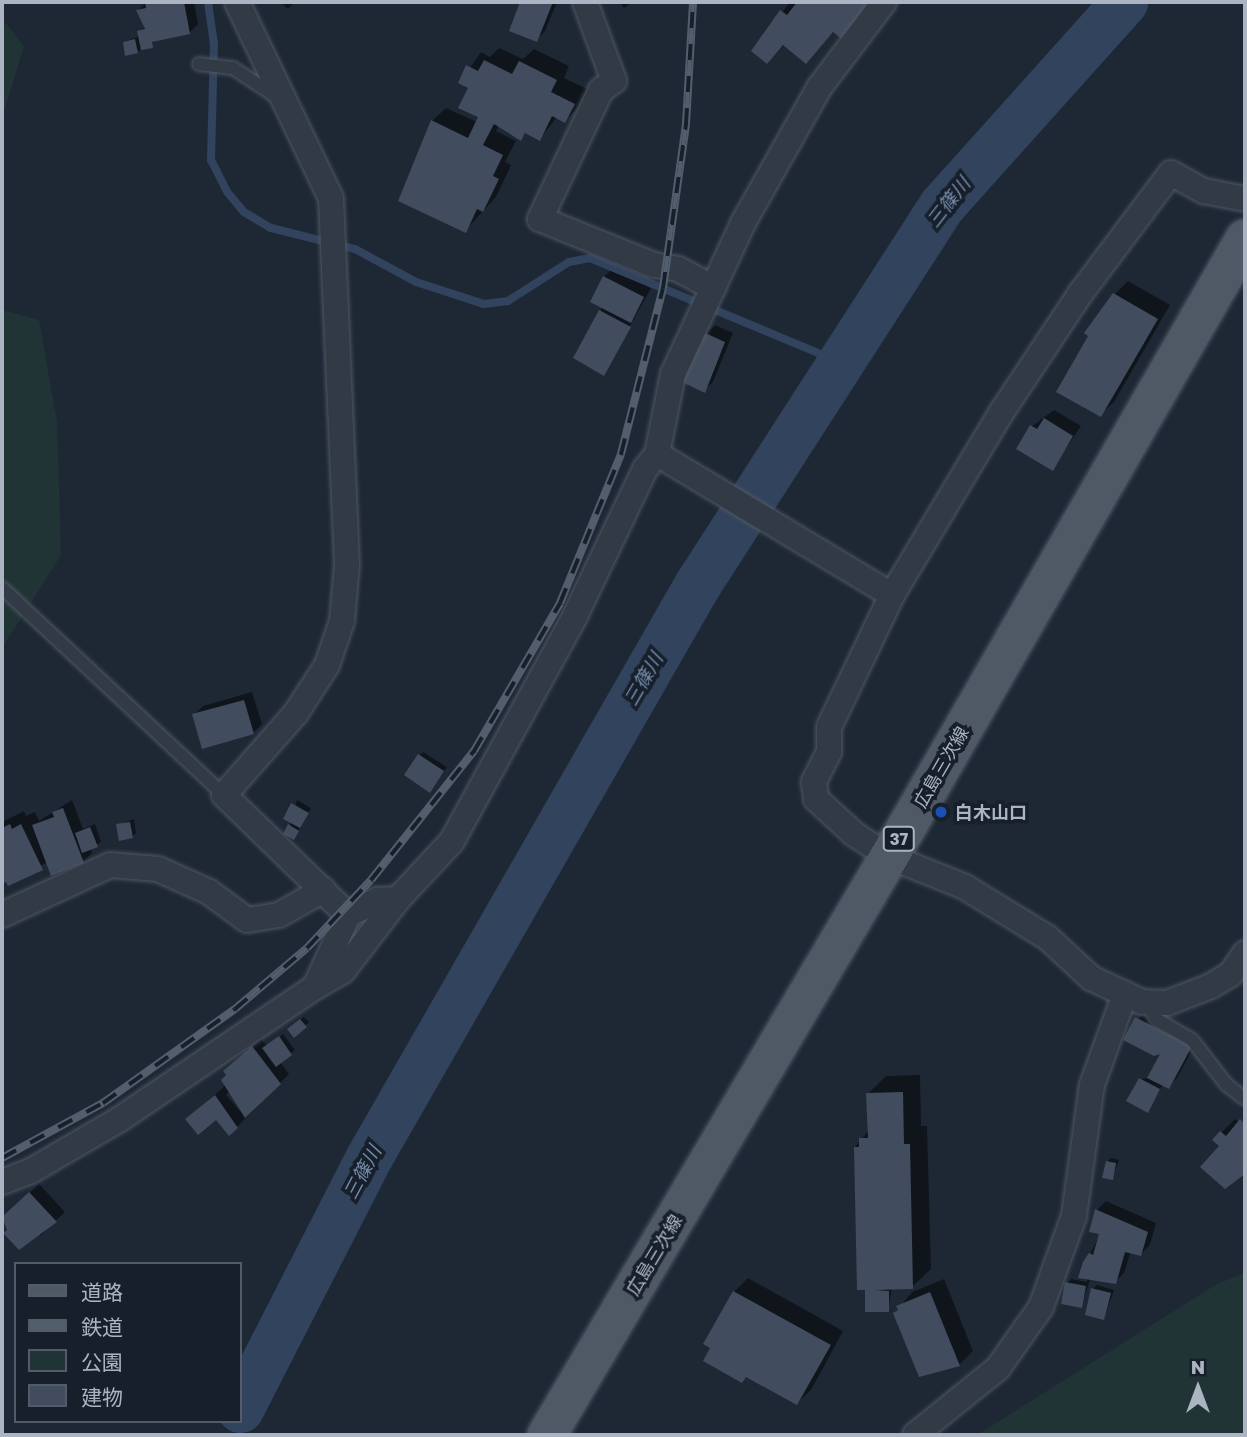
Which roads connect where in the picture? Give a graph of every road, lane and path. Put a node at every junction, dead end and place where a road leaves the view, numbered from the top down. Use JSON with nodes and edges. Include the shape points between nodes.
{"nodes":[{"id":1,"x":237,"y":2,"type":"edge"},
{"id":2,"x":585,"y":2,"type":"edge"},
{"id":3,"x":884,"y":2,"type":"edge"},
{"id":4,"x":202,"y":65,"type":"dead end"},
{"id":5,"x":287,"y":103,"type":"junction"},
{"id":6,"x":1245,"y":199,"type":"edge"},
{"id":7,"x":1245,"y":239,"type":"edge"},
{"id":8,"x":713,"y":288,"type":"junction"},
{"id":9,"x":662,"y":457,"type":"junction"},
{"id":10,"x":2,"y":587,"type":"edge"},
{"id":11,"x":886,"y":591,"type":"junction"},
{"id":12,"x":224,"y":795,"type":"junction"},
{"id":13,"x":888,"y":856,"type":"junction"},
{"id":14,"x":323,"y":890,"type":"junction"},
{"id":15,"x":397,"y":899,"type":"junction"},
{"id":16,"x":2,"y":915,"type":"edge"},
{"id":17,"x":348,"y":915,"type":"junction"},
{"id":18,"x":1245,"y":953,"type":"edge"},
{"id":19,"x":315,"y":987,"type":"junction"},
{"id":20,"x":1136,"y":998,"type":"junction"},
{"id":21,"x":1243,"y":1098,"type":"dead end"},
{"id":22,"x":2,"y":1182,"type":"edge"},
{"id":23,"x":547,"y":1435,"type":"edge"},
{"id":24,"x":915,"y":1435,"type":"edge"}],
"edges":[{"from":1,"to":5,"type":"street"},
{"from":2,"to":8,"type":"street","via":[[614,81],[601,90],[540,219],[654,265],[678,269]]},
{"from":3,"to":8,"type":"street","via":[[819,88],[743,223]]},
{"from":4,"to":5,"type":"lane","via":[[225,65]]},
{"from":5,"to":12,"type":"street","via":[[331,198],[347,564],[342,621],[316,685]]},
{"from":6,"to":11,"type":"street","via":[[1204,191],[1171,173],[1080,294]]},
{"from":7,"to":13,"type":"main road","name":"広島三次線","number":"37"},
{"from":8,"to":9,"type":"street","via":[[673,374]]},
{"from":9,"to":11,"type":"street"},
{"from":9,"to":15,"type":"street","via":[[645,470],[575,616],[452,841]]},
{"from":10,"to":12,"type":"lane"},
{"from":11,"to":13,"type":"street","via":[[829,727],[829,752],[814,782],[816,799],[861,841]]},
{"from":12,"to":14,"type":"street"},
{"from":13,"to":20,"type":"street","via":[[965,887],[1048,938],[1091,978]]},
{"from":13,"to":23,"type":"main road","name":"広島三次線","number":"37"},
{"from":14,"to":16,"type":"street","via":[[279,915],[247,920],[209,892],[158,869],[110,865]]},
{"from":14,"to":17,"type":"street"},
{"from":15,"to":17,"type":"street","via":[[378,900]]},
{"from":15,"to":19,"type":"street","via":[[343,971]]},
{"from":17,"to":19,"type":"street"},
{"from":18,"to":20,"type":"street","via":[[1231,974],[1211,986],[1167,1003]]},
{"from":19,"to":22,"type":"street","via":[[120,1119],[31,1171]]},
{"from":20,"to":21,"type":"lane","via":[[1156,1019],[1192,1040],[1226,1084]]},
{"from":20,"to":24,"type":"street","via":[[1092,1085],[1074,1216],[1041,1307],[998,1368]]}]}
